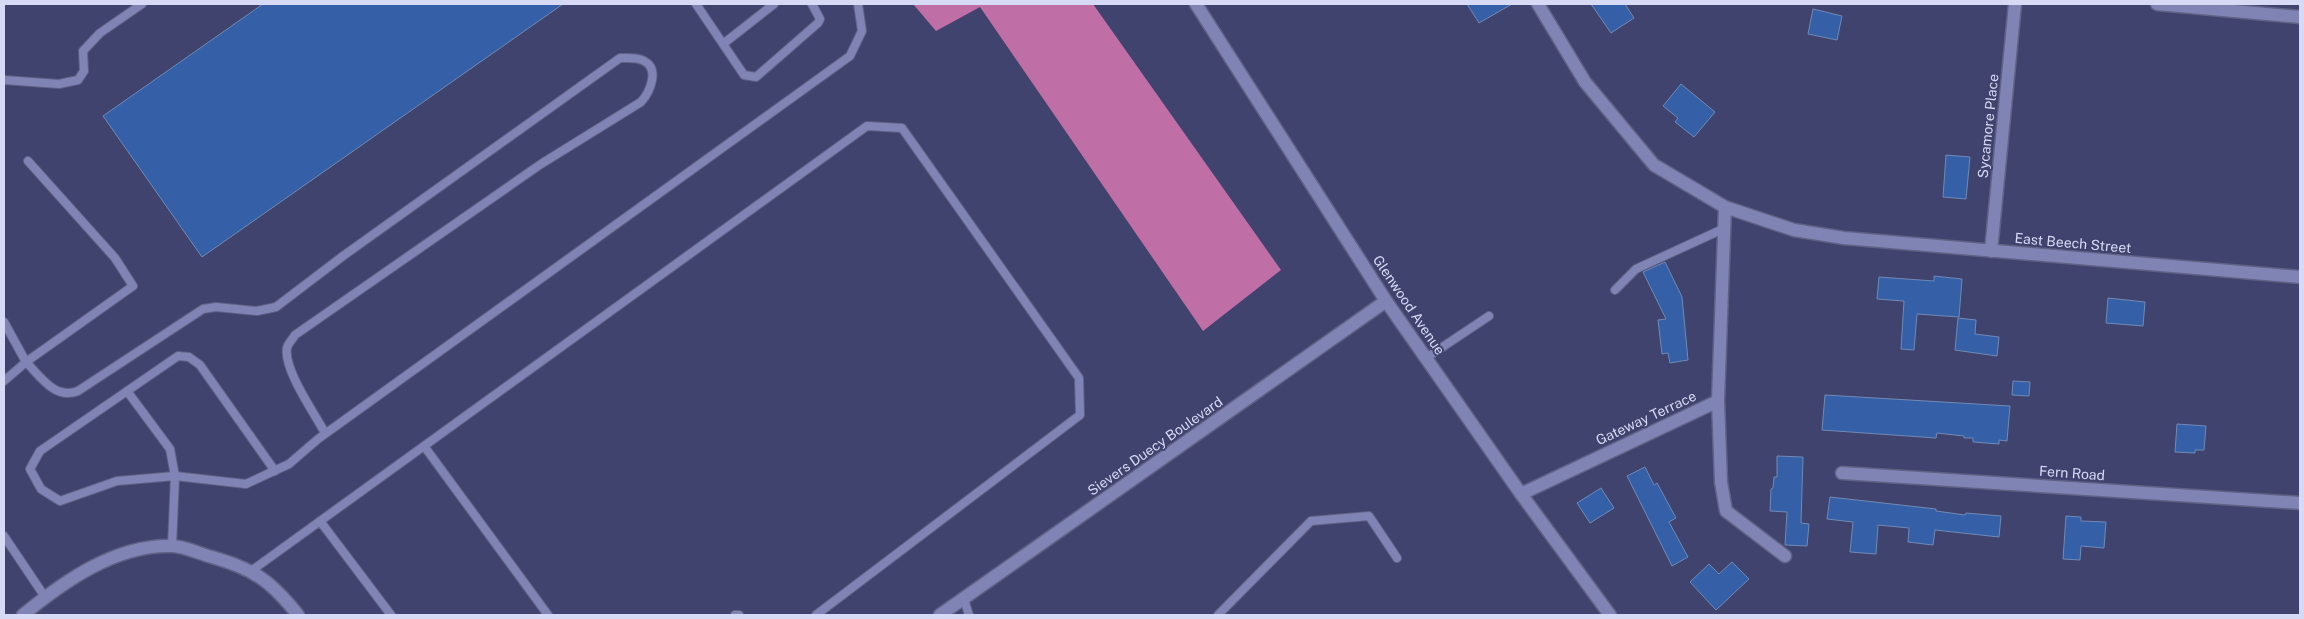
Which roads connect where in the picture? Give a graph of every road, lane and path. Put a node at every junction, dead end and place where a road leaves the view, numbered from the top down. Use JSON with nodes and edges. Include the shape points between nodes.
{"nodes":[{"id":1,"x":142,"y":4,"type":"edge"},
{"id":2,"x":696,"y":4,"type":"edge"},
{"id":3,"x":774,"y":4,"type":"edge"},
{"id":4,"x":812,"y":4,"type":"edge"},
{"id":5,"x":858,"y":4,"type":"edge"},
{"id":6,"x":1196,"y":4,"type":"edge"},
{"id":7,"x":1538,"y":4,"type":"edge"},
{"id":8,"x":2015,"y":4,"type":"edge"},
{"id":9,"x":2157,"y":4,"type":"edge"},
{"id":10,"x":2300,"y":17,"type":"edge"},
{"id":11,"x":723,"y":44,"type":"junction"},
{"id":12,"x":4,"y":80,"type":"edge"},
{"id":13,"x":28,"y":161,"type":"dead end"},
{"id":14,"x":1725,"y":207,"type":"junction"},
{"id":15,"x":1725,"y":228,"type":"junction"},
{"id":16,"x":1991,"y":251,"type":"junction"},
{"id":17,"x":2300,"y":277,"type":"edge"},
{"id":18,"x":1615,"y":290,"type":"dead end"},
{"id":19,"x":1386,"y":301,"type":"junction"},
{"id":20,"x":1489,"y":316,"type":"dead end"},
{"id":21,"x":4,"y":322,"type":"edge"},
{"id":22,"x":1426,"y":358,"type":"junction"},
{"id":23,"x":26,"y":362,"type":"junction"},
{"id":24,"x":4,"y":380,"type":"edge"},
{"id":25,"x":127,"y":391,"type":"junction"},
{"id":26,"x":1718,"y":401,"type":"junction"},
{"id":27,"x":325,"y":433,"type":"junction"},
{"id":28,"x":424,"y":446,"type":"junction"},
{"id":29,"x":275,"y":471,"type":"junction"},
{"id":30,"x":1842,"y":472,"type":"dead end"},
{"id":31,"x":175,"y":476,"type":"junction"},
{"id":32,"x":1521,"y":494,"type":"junction"},
{"id":33,"x":2300,"y":503,"type":"edge"},
{"id":34,"x":320,"y":521,"type":"junction"},
{"id":35,"x":4,"y":536,"type":"edge"},
{"id":36,"x":172,"y":546,"type":"junction"},
{"id":37,"x":1785,"y":556,"type":"dead end"},
{"id":38,"x":1397,"y":558,"type":"dead end"},
{"id":39,"x":251,"y":571,"type":"junction"},
{"id":40,"x":45,"y":597,"type":"junction"},
{"id":41,"x":964,"y":599,"type":"junction"},
{"id":42,"x":22,"y":615,"type":"edge"},
{"id":43,"x":298,"y":615,"type":"edge"},
{"id":44,"x":391,"y":615,"type":"edge"},
{"id":45,"x":548,"y":615,"type":"edge"},
{"id":46,"x":735,"y":615,"type":"edge"},
{"id":47,"x":739,"y":615,"type":"edge"},
{"id":48,"x":816,"y":615,"type":"edge"},
{"id":49,"x":940,"y":615,"type":"edge"},
{"id":50,"x":969,"y":615,"type":"edge"},
{"id":51,"x":1218,"y":615,"type":"edge"},
{"id":52,"x":1610,"y":615,"type":"edge"}],
"edges":[{"from":1,"to":12,"type":"lane","via":[[100,33],[83,51],[84,71],[78,80],[59,84]]},
{"from":2,"to":11,"type":"lane"},
{"from":3,"to":11,"type":"lane"},
{"from":4,"to":11,"type":"lane","via":[[820,19],[818,23],[756,77],[744,74]]},
{"from":5,"to":27,"type":"lane","via":[[862,31],[850,56]]},
{"from":6,"to":19,"type":"street","name":"Glenwood Avenue"},
{"from":7,"to":14,"type":"street","name":"East Beech Street","via":[[1584,82],[1654,165]]},
{"from":8,"to":16,"type":"street","name":"Sycamore Place"},
{"from":9,"to":10,"type":"street"},
{"from":13,"to":23,"type":"lane","via":[[115,258],[133,286]]},
{"from":14,"to":15,"type":"street","name":"Gateway Terrace"},
{"from":14,"to":16,"type":"street","name":"East Beech Street","via":[[1794,230],[1844,238]]},
{"from":15,"to":18,"type":"lane","via":[[1636,269]]},
{"from":15,"to":26,"type":"street","name":"Gateway Terrace"},
{"from":16,"to":17,"type":"street","name":"East Beech Street"},
{"from":19,"to":22,"type":"street","name":"Glenwood Avenue"},
{"from":19,"to":41,"type":"street","name":"Sievers Duecy Boulevard"},
{"from":20,"to":22,"type":"lane"},
{"from":21,"to":23,"type":"lane"},
{"from":22,"to":32,"type":"street","name":"Glenwood Avenue"},
{"from":23,"to":24,"type":"lane"},
{"from":23,"to":27,"type":"lane","via":[[56,392],[68,395],[203,309],[258,310],[276,307],[620,58],[642,59],[647,63],[652,70],[652,80],[649,94],[641,102],[541,164],[295,335],[287,346],[287,358]]},
{"from":25,"to":29,"type":"lane","via":[[178,356],[189,357],[200,365]]},
{"from":25,"to":31,"type":"lane","via":[[170,449]]},
{"from":25,"to":31,"type":"lane","via":[[40,451],[30,469],[41,489],[60,501],[117,481]]},
{"from":26,"to":32,"type":"street","name":"Gateway Terrace"},
{"from":26,"to":37,"type":"street","via":[[1721,482],[1726,511]]},
{"from":27,"to":29,"type":"lane","via":[[289,464]]},
{"from":28,"to":34,"type":"lane"},
{"from":28,"to":45,"type":"lane"},
{"from":28,"to":48,"type":"lane","via":[[867,126],[902,128],[1079,378],[1080,415]]},
{"from":29,"to":31,"type":"lane","via":[[246,484]]},
{"from":30,"to":33,"type":"street","name":"Fern Road"},
{"from":31,"to":36,"type":"lane"},
{"from":32,"to":52,"type":"street","name":"Glenwood Avenue"},
{"from":34,"to":39,"type":"lane"},
{"from":34,"to":44,"type":"lane"},
{"from":35,"to":40,"type":"lane"},
{"from":36,"to":39,"type":"street"},
{"from":36,"to":40,"type":"street","via":[[132,551],[87,569]]},
{"from":38,"to":51,"type":"lane","via":[[1369,516],[1311,521]]},
{"from":39,"to":43,"type":"street","via":[[281,594]]},
{"from":40,"to":42,"type":"street"},
{"from":41,"to":49,"type":"street","name":"Sievers Duecy Boulevard"},
{"from":41,"to":50,"type":"lane"},
{"from":46,"to":47,"type":"lane"}]}
